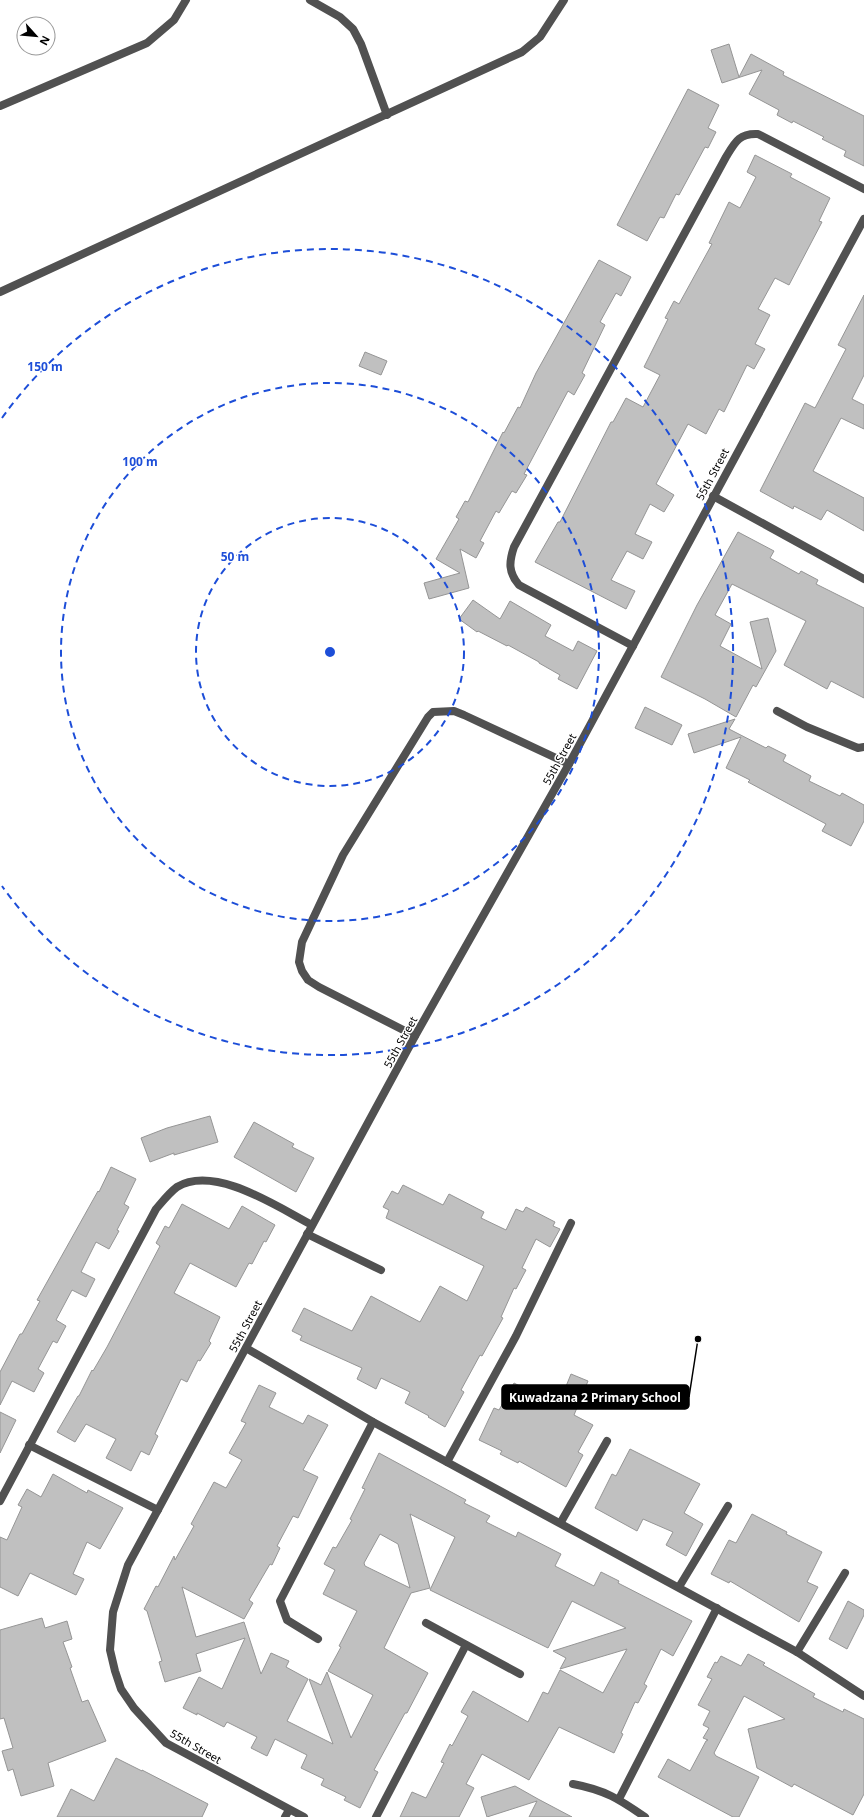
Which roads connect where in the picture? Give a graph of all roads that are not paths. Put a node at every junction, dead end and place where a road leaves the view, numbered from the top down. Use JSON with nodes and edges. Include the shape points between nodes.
{"nodes":[{"id":1,"x":186,"y":0,"type":"edge"},
{"id":2,"x":310,"y":0,"type":"edge"},
{"id":3,"x":564,"y":0,"type":"edge"},
{"id":4,"x":0,"y":106,"type":"edge"},
{"id":5,"x":387,"y":115,"type":"junction"},
{"id":6,"x":864,"y":189,"type":"edge"},
{"id":7,"x":864,"y":219,"type":"edge"},
{"id":8,"x":0,"y":292,"type":"edge"},
{"id":9,"x":713,"y":496,"type":"junction"},
{"id":10,"x":864,"y":579,"type":"edge"},
{"id":11,"x":633,"y":646,"type":"junction"},
{"id":12,"x":777,"y":711,"type":"dead end"},
{"id":13,"x":864,"y":747,"type":"edge"},
{"id":14,"x":569,"y":764,"type":"junction"},
{"id":15,"x":415,"y":1036,"type":"junction"},
{"id":16,"x":571,"y":1223,"type":"dead end"},
{"id":17,"x":312,"y":1225,"type":"junction"},
{"id":18,"x":307,"y":1234,"type":"junction"},
{"id":19,"x":382,"y":1270,"type":"dead end"},
{"id":20,"x":246,"y":1348,"type":"junction"},
{"id":21,"x":373,"y":1422,"type":"junction"},
{"id":22,"x":607,"y":1441,"type":"dead end"},
{"id":23,"x":29,"y":1445,"type":"junction"},
{"id":24,"x":447,"y":1462,"type":"junction"},
{"id":25,"x":0,"y":1501,"type":"edge"},
{"id":26,"x":728,"y":1506,"type":"dead end"},
{"id":27,"x":158,"y":1510,"type":"junction"},
{"id":28,"x":561,"y":1522,"type":"junction"},
{"id":29,"x":845,"y":1573,"type":"dead end"},
{"id":30,"x":679,"y":1587,"type":"junction"},
{"id":31,"x":717,"y":1608,"type":"junction"},
{"id":32,"x":426,"y":1623,"type":"dead end"},
{"id":33,"x":318,"y":1639,"type":"dead end"},
{"id":34,"x":466,"y":1645,"type":"junction"},
{"id":35,"x":797,"y":1652,"type":"junction"},
{"id":36,"x":520,"y":1674,"type":"dead end"},
{"id":37,"x":864,"y":1696,"type":"edge"},
{"id":38,"x":573,"y":1784,"type":"dead end"},
{"id":39,"x":619,"y":1799,"type":"junction"},
{"id":40,"x":287,"y":1813,"type":"edge"},
{"id":41,"x":304,"y":1817,"type":"edge"},
{"id":42,"x":376,"y":1817,"type":"edge"},
{"id":43,"x":646,"y":1817,"type":"edge"}],
"edges":[{"from":1,"to":4,"type":"street","via":[[174,20],[147,43]]},
{"from":2,"to":5,"type":"street","via":[[340,17],[353,29]]},
{"from":3,"to":5,"type":"street","via":[[540,37],[522,52]]},
{"from":5,"to":8,"type":"street"},
{"from":6,"to":11,"type":"street","via":[[758,134],[740,137],[726,157],[514,547],[510,568],[512,577],[519,585]]},
{"from":7,"to":9,"type":"street","name":"55th Street"},
{"from":9,"to":10,"type":"street"},
{"from":9,"to":11,"type":"street","name":"55th Street"},
{"from":11,"to":14,"type":"street","name":"55th Street"},
{"from":12,"to":13,"type":"street","via":[[807,727],[858,748]]},
{"from":14,"to":15,"type":"street","name":"55th Street"},
{"from":14,"to":15,"type":"street","via":[[454,711],[433,712],[343,855],[302,942],[299,962],[302,971],[308,980],[319,987]]},
{"from":15,"to":17,"type":"street","name":"55th Street"},
{"from":16,"to":24,"type":"street","via":[[516,1336]]},
{"from":17,"to":18,"type":"street","name":"55th Street"},
{"from":17,"to":23,"type":"street","via":[[240,1187],[227,1184],[208,1181],[189,1183],[170,1193],[156,1209]]},
{"from":18,"to":19,"type":"street"},
{"from":18,"to":20,"type":"street","name":"55th Street"},
{"from":20,"to":21,"type":"street"},
{"from":20,"to":27,"type":"street","name":"55th Street"},
{"from":21,"to":24,"type":"street"},
{"from":21,"to":33,"type":"street","via":[[280,1601],[287,1620]]},
{"from":22,"to":28,"type":"street"},
{"from":23,"to":25,"type":"street"},
{"from":23,"to":27,"type":"street"},
{"from":24,"to":28,"type":"street"},
{"from":26,"to":30,"type":"street"},
{"from":27,"to":40,"type":"street","name":"55th Street","via":[[128,1565],[113,1612],[110,1650],[121,1689],[146,1724],[166,1743]]},
{"from":28,"to":30,"type":"street"},
{"from":29,"to":35,"type":"street"},
{"from":30,"to":31,"type":"street"},
{"from":31,"to":35,"type":"street"},
{"from":31,"to":39,"type":"street"},
{"from":32,"to":34,"type":"street"},
{"from":34,"to":36,"type":"street"},
{"from":34,"to":42,"type":"street"},
{"from":35,"to":37,"type":"street"},
{"from":38,"to":39,"type":"street","via":[[594,1788]]},
{"from":39,"to":43,"type":"street"},
{"from":40,"to":41,"type":"street","name":"55th Street"}]}
